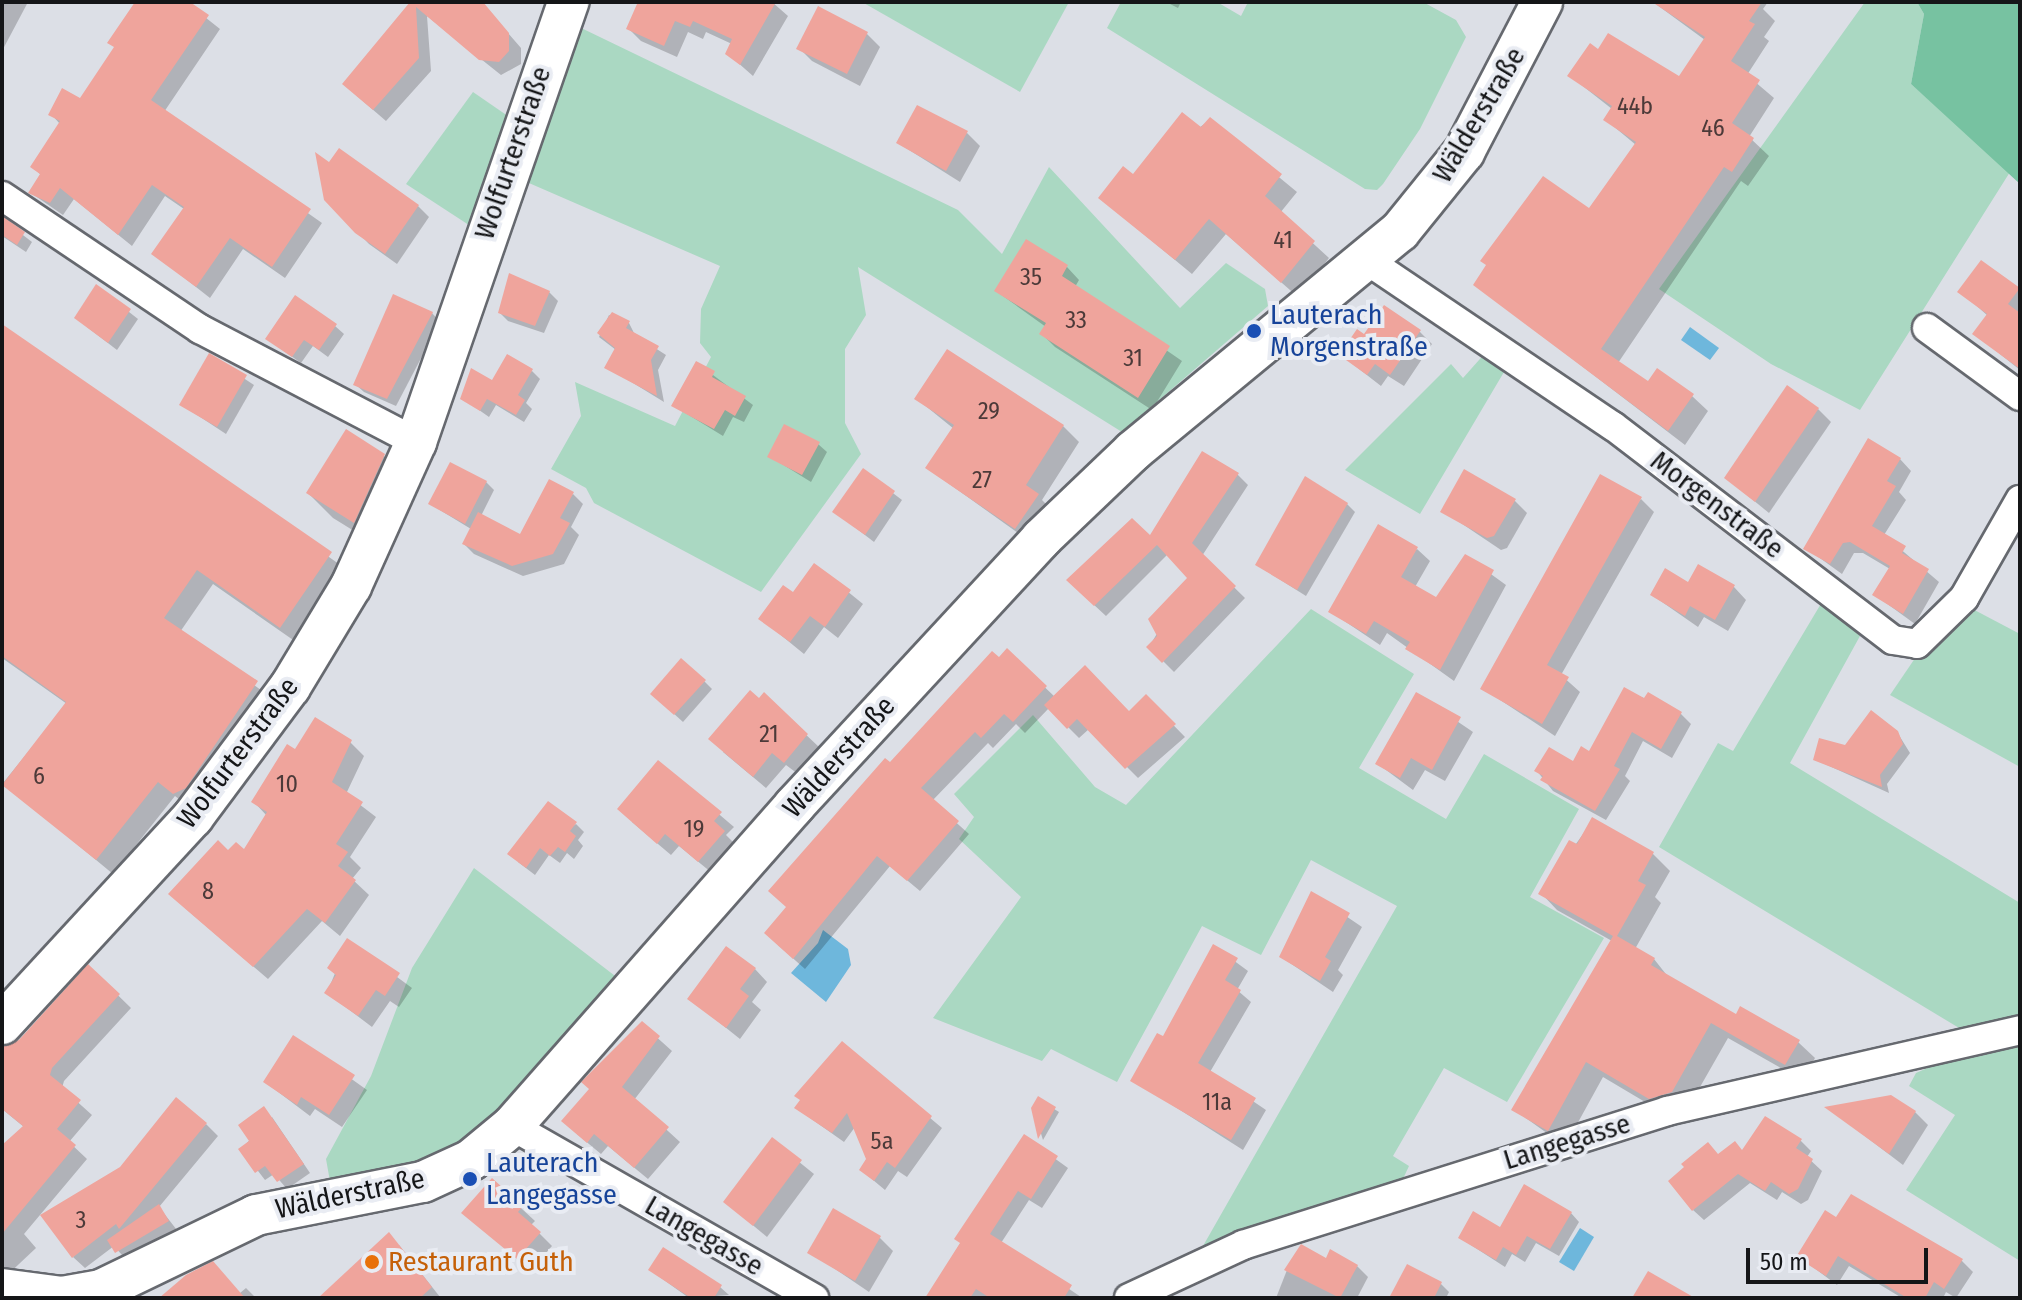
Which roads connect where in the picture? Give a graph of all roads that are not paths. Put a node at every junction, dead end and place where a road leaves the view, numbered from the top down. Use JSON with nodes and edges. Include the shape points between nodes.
{"nodes":[{"id":1,"x":568,"y":2,"type":"edge"},
{"id":2,"x":1542,"y":2,"type":"edge"},
{"id":3,"x":2,"y":196,"type":"edge"},
{"id":4,"x":1368,"y":261,"type":"junction"},
{"id":5,"x":1927,"y":328,"type":"dead end"},
{"id":6,"x":2020,"y":396,"type":"edge"},
{"id":7,"x":416,"y":442,"type":"junction"},
{"id":8,"x":2020,"y":500,"type":"edge"},
{"id":9,"x":3,"y":1020,"type":"edge"},
{"id":10,"x":2020,"y":1030,"type":"edge"},
{"id":11,"x":512,"y":1126,"type":"junction"},
{"id":12,"x":135,"y":1289,"type":"edge"},
{"id":13,"x":9,"y":1293,"type":"edge"},
{"id":14,"x":814,"y":1298,"type":"edge"},
{"id":15,"x":1129,"y":1298,"type":"edge"}],
"edges":[{"from":1,"to":7,"type":"main road","name":"Wolfurterstraße"},
{"from":2,"to":4,"type":"main road","name":"Wälderstraße","via":[[1464,152],[1429,198]]},
{"from":3,"to":7,"type":"street","via":[[200,329]]},
{"from":4,"to":8,"type":"street","name":"Morgenstraße","via":[[1613,426],[1893,640],[1917,644],[1964,598]]},
{"from":4,"to":11,"type":"main road","name":"Wälderstraße","via":[[1133,451],[1041,539],[794,806]]},
{"from":5,"to":6,"type":"street"},
{"from":7,"to":9,"type":"main road","name":"Wolfurterstraße","via":[[351,586],[241,756],[193,817]]},
{"from":10,"to":15,"type":"street","name":"Langegasse","via":[[1667,1111],[1243,1245]]},
{"from":11,"to":12,"type":"main road","name":"Wälderstraße","via":[[471,1160],[423,1182],[256,1215]]},
{"from":11,"to":14,"type":"street","name":"Langegasse"},
{"from":12,"to":13,"type":"main road","name":"Wälderstraße","via":[[62,1297]]}]}
